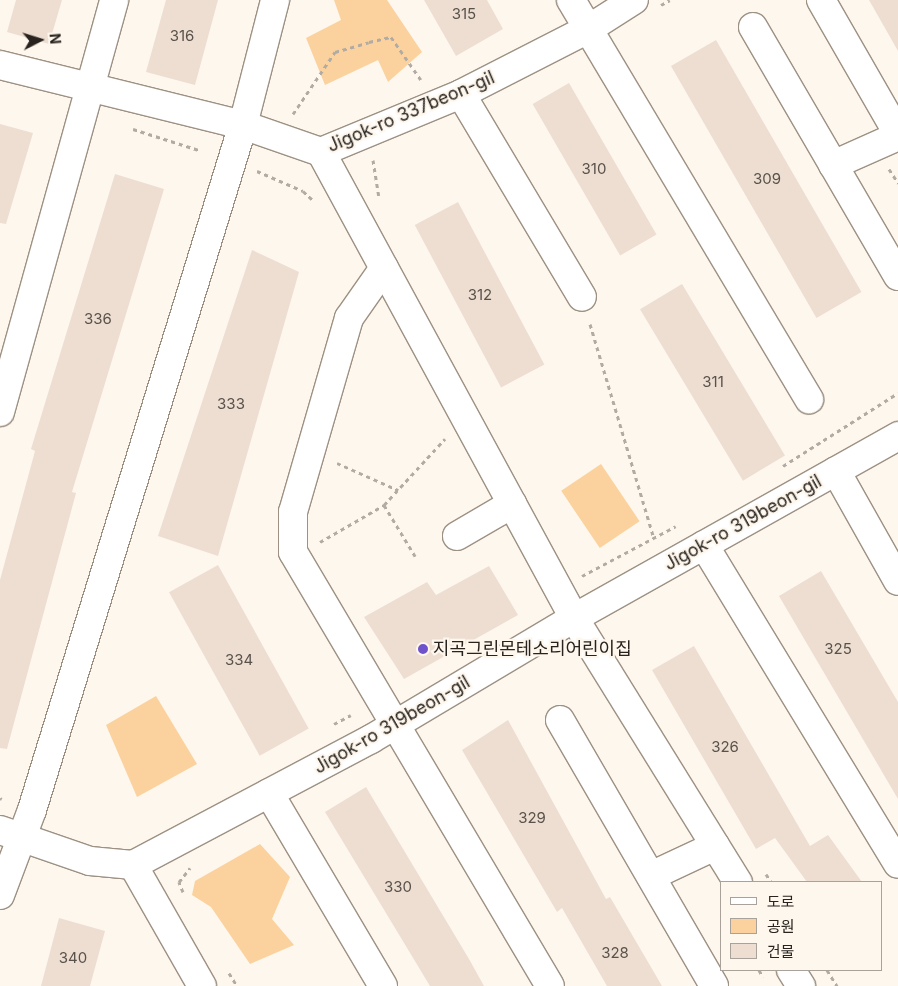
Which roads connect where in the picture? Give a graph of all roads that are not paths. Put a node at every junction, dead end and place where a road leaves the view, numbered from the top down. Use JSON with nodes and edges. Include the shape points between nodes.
{"nodes":[{"id":1,"x":114,"y":0,"type":"edge"},
{"id":2,"x":275,"y":0,"type":"edge"},
{"id":3,"x":571,"y":0,"type":"edge"},
{"id":4,"x":634,"y":0,"type":"edge"},
{"id":5,"x":821,"y":0,"type":"edge"},
{"id":6,"x":753,"y":27,"type":"dead end"},
{"id":7,"x":590,"y":28,"type":"junction"},
{"id":8,"x":0,"y":65,"type":"edge"},
{"id":9,"x":92,"y":88,"type":"junction"},
{"id":10,"x":461,"y":94,"type":"junction"},
{"id":11,"x":243,"y":125,"type":"junction"},
{"id":12,"x":898,"y":135,"type":"edge"},
{"id":13,"x":321,"y":152,"type":"junction"},
{"id":14,"x":833,"y":164,"type":"junction"},
{"id":15,"x":384,"y":268,"type":"junction"},
{"id":16,"x":898,"y":276,"type":"edge"},
{"id":17,"x":582,"y":297,"type":"road end"},
{"id":18,"x":810,"y":400,"type":"dead end"},
{"id":19,"x":0,"y":412,"type":"edge"},
{"id":20,"x":898,"y":436,"type":"edge"},
{"id":21,"x":836,"y":471,"type":"junction"},
{"id":22,"x":512,"y":504,"type":"junction"},
{"id":23,"x":457,"y":536,"type":"dead end"},
{"id":24,"x":704,"y":545,"type":"junction"},
{"id":25,"x":898,"y":581,"type":"edge"},
{"id":26,"x":574,"y":618,"type":"junction"},
{"id":27,"x":560,"y":720,"type":"dead end"},
{"id":28,"x":397,"y":724,"type":"junction"},
{"id":29,"x":269,"y":793,"type":"junction"},
{"id":30,"x":12,"y":832,"type":"edge"},
{"id":31,"x":716,"y":846,"type":"junction"},
{"id":32,"x":898,"y":864,"type":"edge"},
{"id":33,"x":133,"y":865,"type":"junction"},
{"id":34,"x":651,"y":876,"type":"junction"},
{"id":35,"x":737,"y":881,"type":"edge"},
{"id":36,"x":0,"y":894,"type":"edge"},
{"id":37,"x":793,"y":971,"type":"edge"},
{"id":38,"x":202,"y":986,"type":"edge"},
{"id":39,"x":383,"y":986,"type":"edge"},
{"id":40,"x":550,"y":986,"type":"edge"},
{"id":41,"x":714,"y":986,"type":"edge"},
{"id":42,"x":801,"y":986,"type":"edge"}],
"edges":[{"from":1,"to":9,"type":"street"},
{"from":2,"to":11,"type":"street"},
{"from":3,"to":7,"type":"street"},
{"from":4,"to":7,"type":"street","name":"Jigok-ro 337beon-gil"},
{"from":5,"to":12,"type":"street"},
{"from":6,"to":14,"type":"street"},
{"from":7,"to":10,"type":"street","name":"Jigok-ro 337beon-gil"},
{"from":7,"to":18,"type":"street"},
{"from":8,"to":9,"type":"street","name":"Jigok-ro 337beon-gil"},
{"from":9,"to":11,"type":"street","name":"Jigok-ro 337beon-gil"},
{"from":9,"to":19,"type":"street"},
{"from":10,"to":13,"type":"street","name":"Jigok-ro 337beon-gil"},
{"from":10,"to":17,"type":"street"},
{"from":11,"to":13,"type":"street","name":"Jigok-ro 337beon-gil"},
{"from":11,"to":30,"type":"street"},
{"from":12,"to":14,"type":"street"},
{"from":13,"to":15,"type":"street"},
{"from":14,"to":16,"type":"street"},
{"from":15,"to":22,"type":"street"},
{"from":15,"to":28,"type":"street","via":[[348,318],[293,512],[296,556]]},
{"from":20,"to":21,"type":"street","name":"Jigok-ro 319beon-gil"},
{"from":21,"to":24,"type":"street","name":"Jigok-ro 319beon-gil"},
{"from":21,"to":25,"type":"street"},
{"from":22,"to":23,"type":"street"},
{"from":22,"to":26,"type":"street"},
{"from":24,"to":26,"type":"street","name":"Jigok-ro 319beon-gil"},
{"from":24,"to":32,"type":"street"},
{"from":26,"to":28,"type":"street","name":"Jigok-ro 319beon-gil"},
{"from":26,"to":31,"type":"street"},
{"from":27,"to":34,"type":"street"},
{"from":28,"to":29,"type":"street","name":"Jigok-ro 319beon-gil"},
{"from":28,"to":40,"type":"street"},
{"from":29,"to":33,"type":"street","name":"Jigok-ro 319beon-gil"},
{"from":29,"to":39,"type":"street"},
{"from":30,"to":33,"type":"street","via":[[90,861]]},
{"from":30,"to":36,"type":"street"},
{"from":31,"to":34,"type":"street"},
{"from":31,"to":35,"type":"street"},
{"from":33,"to":38,"type":"street"},
{"from":34,"to":41,"type":"street"},
{"from":37,"to":42,"type":"street"}]}
